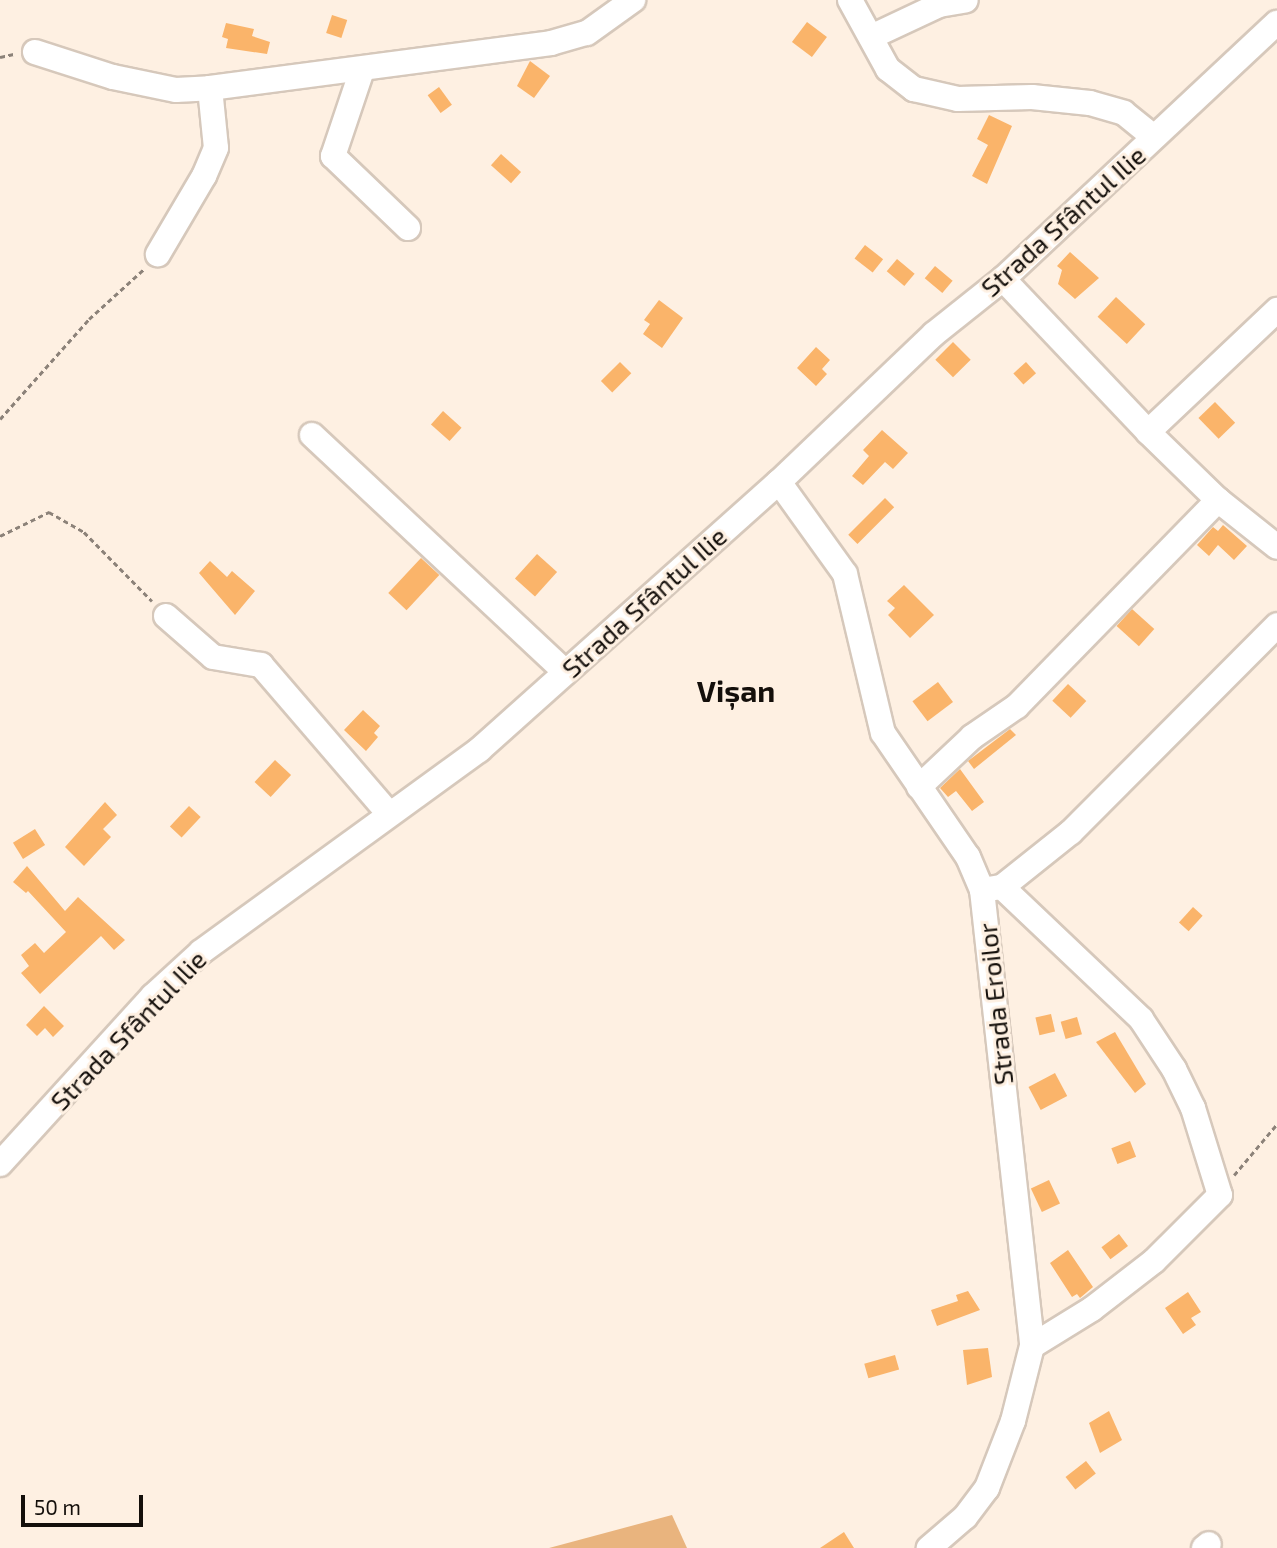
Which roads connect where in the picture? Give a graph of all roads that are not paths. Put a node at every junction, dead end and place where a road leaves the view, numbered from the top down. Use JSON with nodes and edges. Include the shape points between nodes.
{"nodes":[{"id":1,"x":633,"y":0,"type":"edge"},
{"id":2,"x":850,"y":0,"type":"edge"},
{"id":3,"x":966,"y":0,"type":"edge"},
{"id":4,"x":1277,"y":23,"type":"edge"},
{"id":5,"x":871,"y":37,"type":"junction"},
{"id":6,"x":35,"y":52,"type":"dead end"},
{"id":7,"x":362,"y":70,"type":"junction"},
{"id":8,"x":210,"y":88,"type":"junction"},
{"id":9,"x":1154,"y":137,"type":"junction"},
{"id":10,"x":408,"y":228,"type":"dead end"},
{"id":11,"x":158,"y":254,"type":"road end"},
{"id":12,"x":1003,"y":279,"type":"junction"},
{"id":13,"x":1277,"y":310,"type":"edge"},
{"id":14,"x":1148,"y":432,"type":"junction"},
{"id":15,"x":312,"y":435,"type":"dead end"},
{"id":16,"x":779,"y":482,"type":"junction"},
{"id":17,"x":1218,"y":500,"type":"junction"},
{"id":18,"x":1277,"y":547,"type":"edge"},
{"id":19,"x":166,"y":616,"type":"road end"},
{"id":20,"x":1277,"y":625,"type":"edge"},
{"id":21,"x":565,"y":671,"type":"junction"},
{"id":22,"x":919,"y":787,"type":"junction"},
{"id":23,"x":389,"y":814,"type":"junction"},
{"id":24,"x":992,"y":889,"type":"junction"},
{"id":25,"x":0,"y":1164,"type":"edge"},
{"id":26,"x":1032,"y":1346,"type":"junction"},
{"id":27,"x":929,"y":1548,"type":"edge"}],
"edges":[{"from":1,"to":7,"type":"street","via":[[587,33],[551,43]]},
{"from":2,"to":5,"type":"street"},
{"from":3,"to":5,"type":"street","via":[[939,5]]},
{"from":4,"to":9,"type":"street","name":"Strada Sfântul Ilie"},
{"from":5,"to":9,"type":"street","via":[[888,69],[914,89],[958,99],[1032,96],[1090,103],[1124,113]]},
{"from":6,"to":8,"type":"street","via":[[125,80],[176,90]]},
{"from":7,"to":8,"type":"street"},
{"from":7,"to":10,"type":"street","via":[[333,156]]},
{"from":8,"to":11,"type":"street","via":[[216,148]]},
{"from":9,"to":12,"type":"street","name":"Strada Sfântul Ilie"},
{"from":12,"to":14,"type":"street"},
{"from":12,"to":16,"type":"street","name":"Strada Sfântul Ilie","via":[[934,334]]},
{"from":13,"to":14,"type":"street"},
{"from":14,"to":17,"type":"street"},
{"from":15,"to":21,"type":"street"},
{"from":16,"to":21,"type":"street","name":"Strada Sfântul Ilie"},
{"from":16,"to":22,"type":"street","name":"Strada Eroilor","via":[[845,574],[883,733]]},
{"from":17,"to":18,"type":"street"},
{"from":17,"to":22,"type":"street","via":[[1017,706],[972,737]]},
{"from":19,"to":23,"type":"street","via":[[213,657],[261,665]]},
{"from":20,"to":24,"type":"street","via":[[1072,832]]},
{"from":21,"to":23,"type":"street","name":"Strada Sfântul Ilie","via":[[479,750]]},
{"from":22,"to":24,"type":"street","name":"Strada Eroilor"},
{"from":23,"to":25,"type":"street","name":"Strada Sfântul Ilie","via":[[201,952],[153,996]]},
{"from":24,"to":26,"type":"street","name":"Strada Eroilor"},
{"from":24,"to":26,"type":"street","via":[[1141,1019],[1193,1108],[1220,1195],[1154,1261],[1092,1310]]},
{"from":26,"to":27,"type":"street","name":"Strada Eroilor","via":[[1013,1421],[988,1488],[965,1517]]}]}
